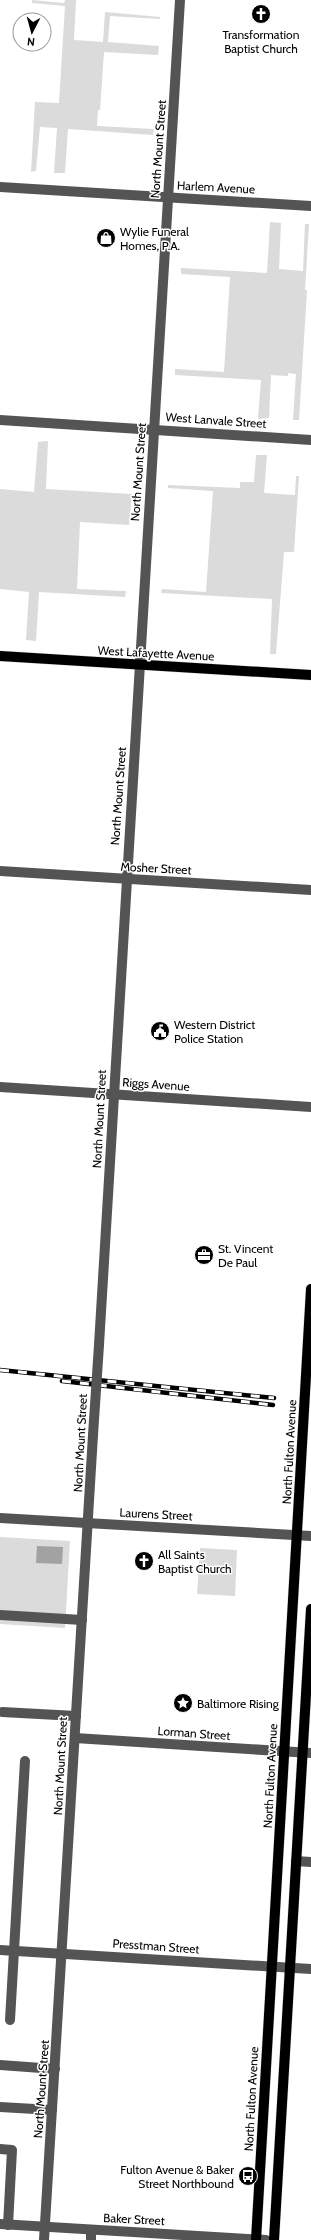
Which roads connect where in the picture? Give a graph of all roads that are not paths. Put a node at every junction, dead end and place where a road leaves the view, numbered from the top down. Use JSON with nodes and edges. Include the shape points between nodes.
{"nodes":[{"id":1,"x":180,"y":0,"type":"edge"},
{"id":2,"x":0,"y":187,"type":"edge"},
{"id":3,"x":168,"y":197,"type":"junction"},
{"id":4,"x":311,"y":206,"type":"edge"},
{"id":5,"x":0,"y":420,"type":"edge"},
{"id":6,"x":154,"y":429,"type":"junction"},
{"id":7,"x":311,"y":440,"type":"edge"},
{"id":8,"x":0,"y":656,"type":"edge"},
{"id":9,"x":140,"y":665,"type":"junction"},
{"id":10,"x":311,"y":675,"type":"edge"},
{"id":11,"x":0,"y":872,"type":"edge"},
{"id":12,"x":126,"y":879,"type":"junction"},
{"id":13,"x":311,"y":890,"type":"edge"},
{"id":14,"x":0,"y":1087,"type":"edge"},
{"id":15,"x":113,"y":1094,"type":"junction"},
{"id":16,"x":311,"y":1107,"type":"edge"},
{"id":17,"x":311,"y":1289,"type":"edge"},
{"id":18,"x":310,"y":1318,"type":"edge"},
{"id":19,"x":0,"y":1518,"type":"edge"},
{"id":20,"x":88,"y":1523,"type":"junction"},
{"id":21,"x":297,"y":1535,"type":"junction"},
{"id":22,"x":311,"y":1536,"type":"edge"},
{"id":23,"x":311,"y":1609,"type":"edge"},
{"id":24,"x":0,"y":1615,"type":"edge"},
{"id":25,"x":82,"y":1620,"type":"junction"},
{"id":26,"x":2,"y":1712,"type":"dead end"},
{"id":27,"x":76,"y":1716,"type":"junction"},
{"id":28,"x":75,"y":1738,"type":"junction"},
{"id":29,"x":284,"y":1752,"type":"junction"},
{"id":30,"x":307,"y":1753,"type":"edge"},
{"id":31,"x":25,"y":1761,"type":"dead end"},
{"id":32,"x":296,"y":1861,"type":"junction"},
{"id":33,"x":311,"y":1862,"type":"edge"},
{"id":34,"x":0,"y":1950,"type":"edge"},
{"id":35,"x":14,"y":1951,"type":"junction"},
{"id":36,"x":62,"y":1954,"type":"junction"},
{"id":37,"x":271,"y":1967,"type":"junction"},
{"id":38,"x":290,"y":1968,"type":"junction"},
{"id":39,"x":311,"y":1969,"type":"edge"},
{"id":40,"x":10,"y":2020,"type":"dead end"},
{"id":41,"x":0,"y":2066,"type":"edge"},
{"id":42,"x":55,"y":2069,"type":"junction"},
{"id":43,"x":0,"y":2107,"type":"edge"},
{"id":44,"x":52,"y":2110,"type":"junction"},
{"id":45,"x":0,"y":2150,"type":"edge"},
{"id":46,"x":4,"y":2224,"type":"edge"},
{"id":47,"x":45,"y":2227,"type":"junction"},
{"id":48,"x":91,"y":2235,"type":"edge"},
{"id":49,"x":140,"y":2236,"type":"edge"},
{"id":50,"x":44,"y":2240,"type":"edge"},
{"id":51,"x":259,"y":2240,"type":"edge"},
{"id":52,"x":274,"y":2240,"type":"edge"}],
"edges":[{"from":1,"to":3,"type":"street","name":"North Mount Street"},
{"from":2,"to":3,"type":"street","name":"Harlem Avenue"},
{"from":3,"to":4,"type":"street","name":"Harlem Avenue"},
{"from":3,"to":6,"type":"street","name":"North Mount Street"},
{"from":5,"to":6,"type":"street","name":"West Lanvale Street"},
{"from":6,"to":7,"type":"street","name":"West Lanvale Street"},
{"from":6,"to":9,"type":"street","name":"North Mount Street"},
{"from":8,"to":9,"type":"main road","name":"West Lafayette Avenue"},
{"from":9,"to":10,"type":"main road","name":"West Lafayette Avenue"},
{"from":9,"to":12,"type":"street","name":"North Mount Street"},
{"from":11,"to":12,"type":"street","name":"Mosher Street"},
{"from":12,"to":13,"type":"street","name":"Mosher Street"},
{"from":12,"to":15,"type":"street","name":"North Mount Street"},
{"from":14,"to":15,"type":"street","name":"Riggs Avenue"},
{"from":15,"to":16,"type":"street","name":"Riggs Avenue"},
{"from":15,"to":20,"type":"street","name":"North Mount Street","bridge":true},
{"from":17,"to":18,"type":"main road","name":"North Fulton Avenue"},
{"from":18,"to":21,"type":"main road","name":"North Fulton Avenue"},
{"from":19,"to":20,"type":"street","name":"Laurens Street"},
{"from":20,"to":21,"type":"street","name":"Laurens Street"},
{"from":20,"to":25,"type":"street","name":"North Mount Street"},
{"from":21,"to":22,"type":"street","name":"Laurens Street"},
{"from":21,"to":29,"type":"main road","name":"North Fulton Avenue"},
{"from":23,"to":30,"type":"main road"},
{"from":24,"to":25,"type":"street"},
{"from":25,"to":27,"type":"street","name":"North Mount Street"},
{"from":26,"to":27,"type":"street"},
{"from":27,"to":28,"type":"street","name":"North Mount Street"},
{"from":28,"to":29,"type":"street","name":"Lorman Street"},
{"from":28,"to":36,"type":"street","name":"North Mount Street"},
{"from":29,"to":30,"type":"street","name":"Lorman Street"},
{"from":29,"to":37,"type":"main road","name":"North Fulton Avenue"},
{"from":30,"to":32,"type":"main road"},
{"from":31,"to":35,"type":"street"},
{"from":32,"to":33,"type":"street"},
{"from":32,"to":38,"type":"main road"},
{"from":34,"to":35,"type":"street","name":"Presstman Street"},
{"from":35,"to":36,"type":"street","name":"Presstman Street"},
{"from":35,"to":40,"type":"street"},
{"from":36,"to":37,"type":"street","name":"Presstman Street"},
{"from":36,"to":42,"type":"street","name":"North Mount Street"},
{"from":37,"to":38,"type":"street","name":"Presstman Street"},
{"from":37,"to":51,"type":"main road","name":"North Fulton Avenue"},
{"from":38,"to":39,"type":"street","name":"Presstman Street"},
{"from":38,"to":52,"type":"main road"},
{"from":41,"to":42,"type":"street"},
{"from":42,"to":44,"type":"street","name":"North Mount Street"},
{"from":43,"to":44,"type":"street"},
{"from":44,"to":47,"type":"street","name":"North Mount Street"},
{"from":45,"to":46,"type":"street","via":[[12,2150]]},
{"from":46,"to":47,"type":"street","name":"Baker Street"},
{"from":47,"to":48,"type":"street","name":"Baker Street"},
{"from":47,"to":50,"type":"street","name":"North Mount Street"},
{"from":48,"to":49,"type":"street","name":"Baker Street"},
{"from":49,"to":51,"type":"street","name":"Baker Street"}]}
